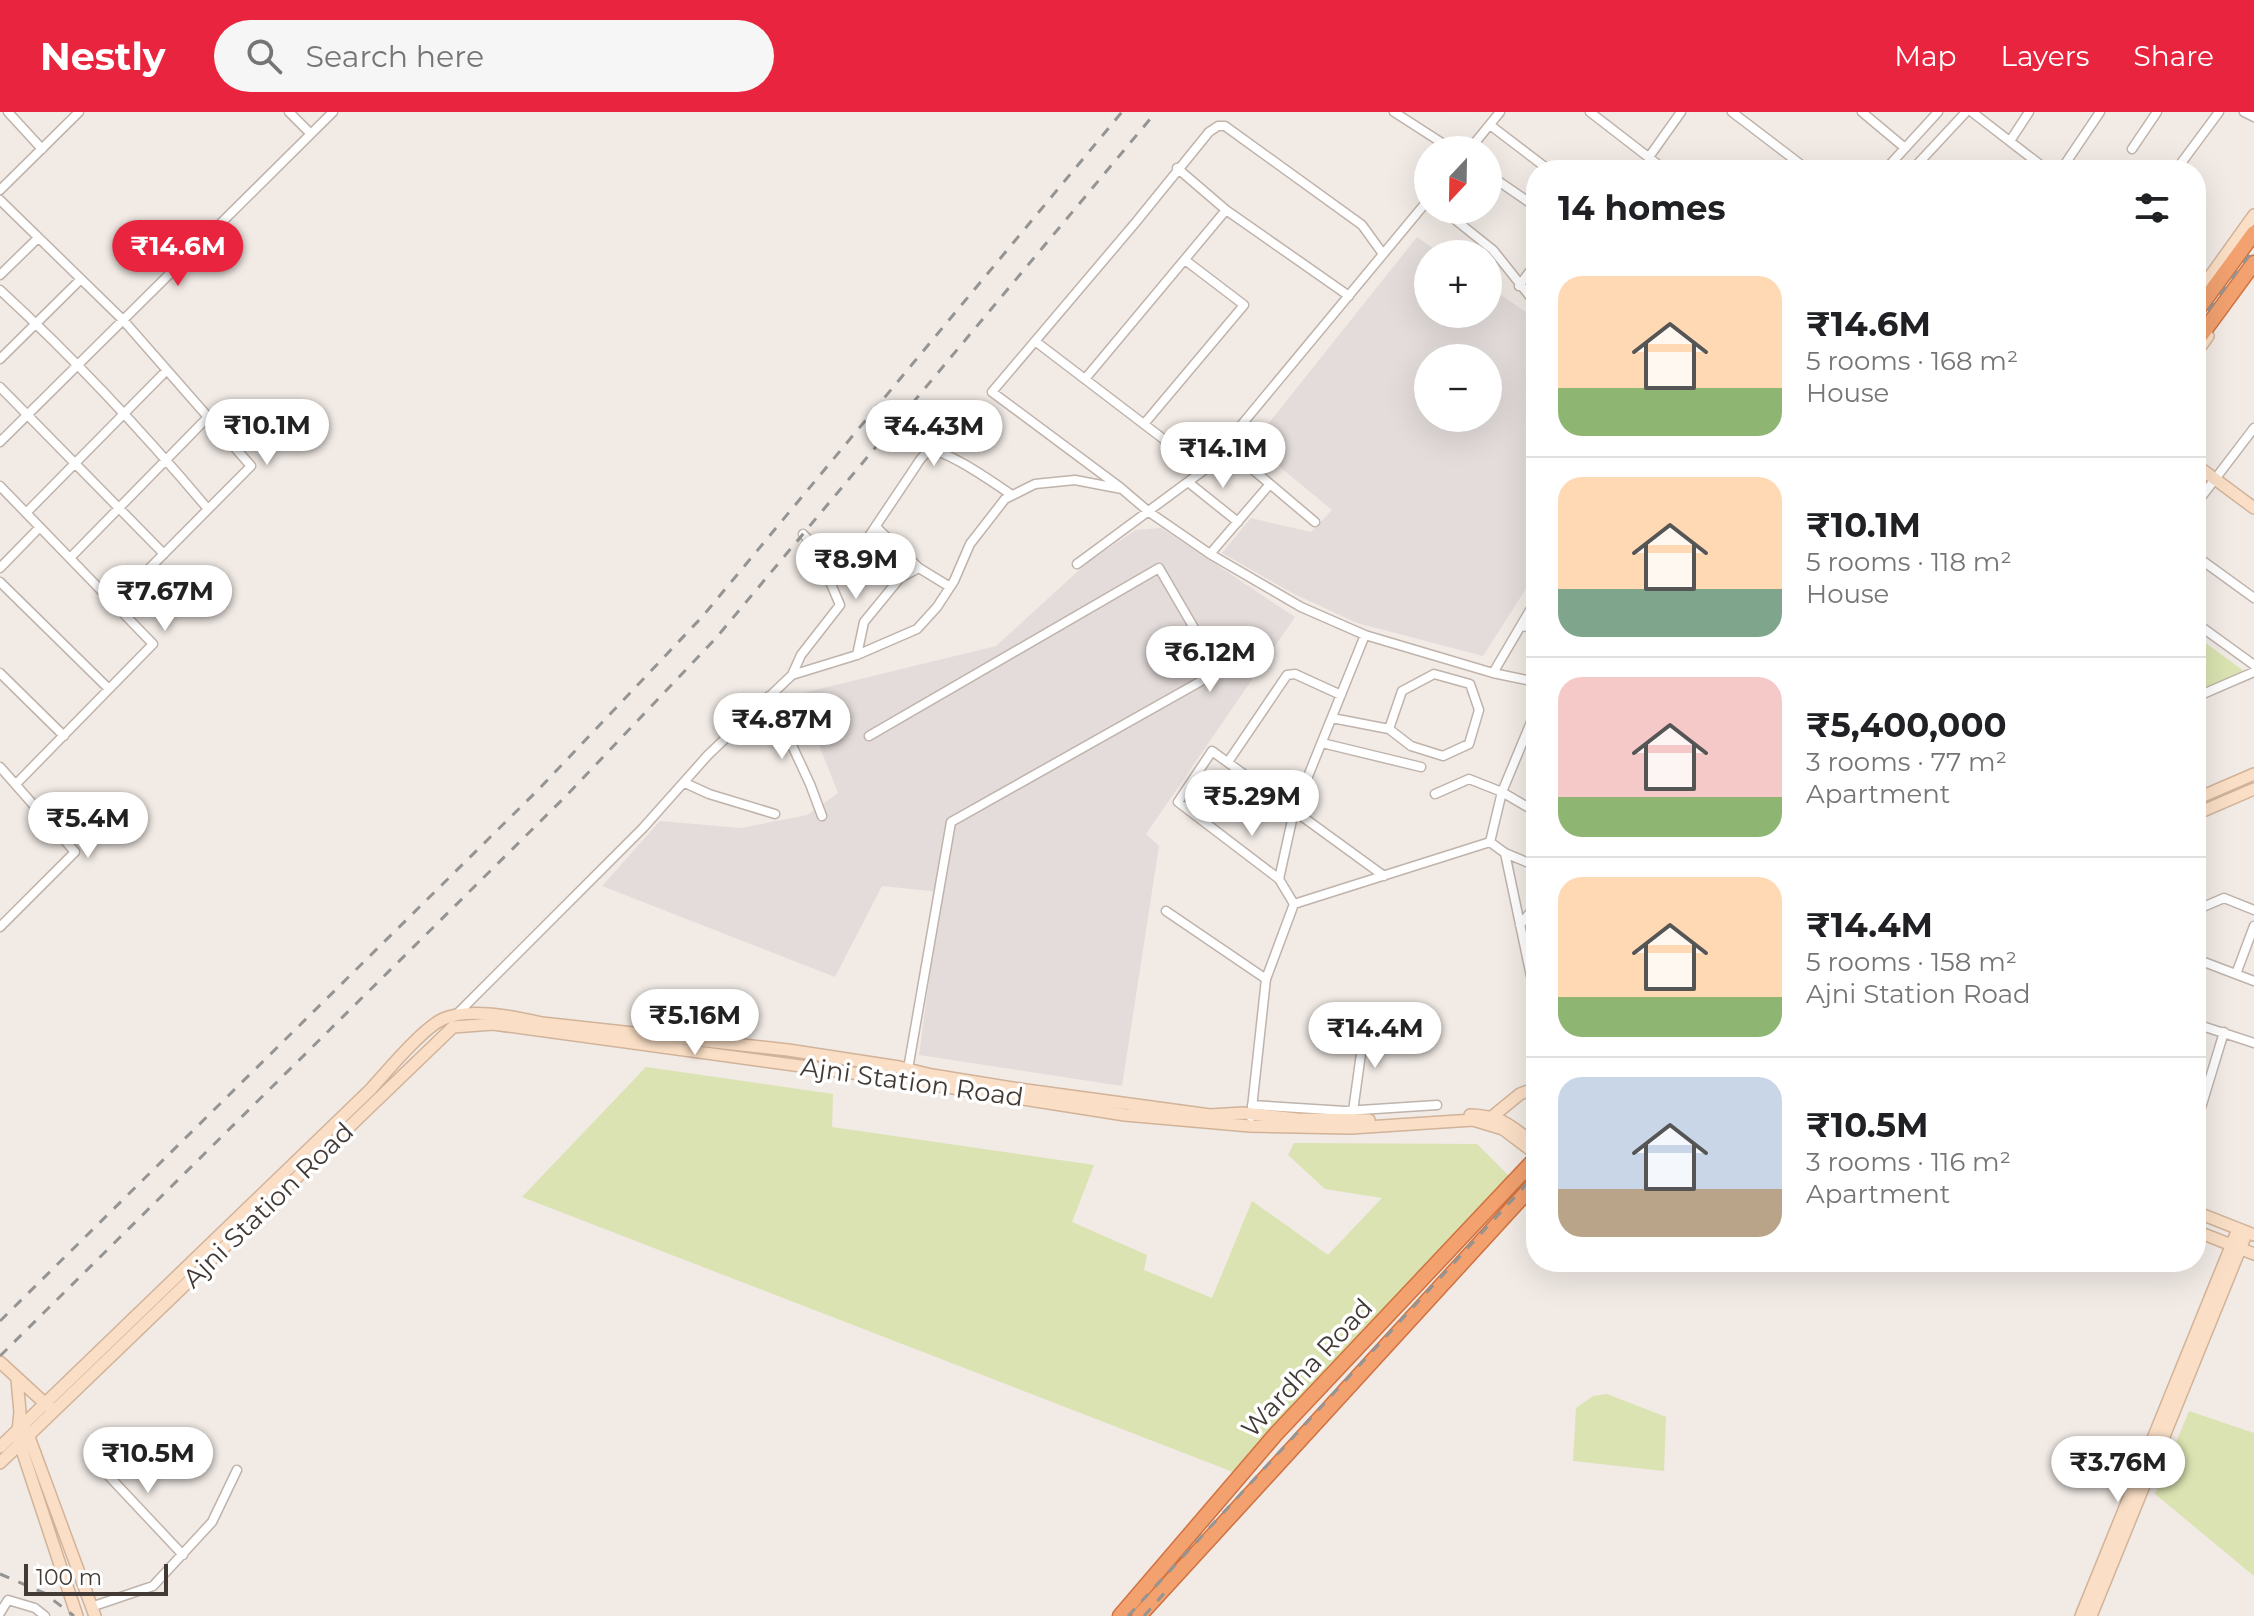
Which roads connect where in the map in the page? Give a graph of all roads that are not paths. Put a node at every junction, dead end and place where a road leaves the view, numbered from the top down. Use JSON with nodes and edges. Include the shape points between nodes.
{"nodes":[{"id":1,"x":8,"y":112,"type":"edge"},
{"id":2,"x":79,"y":112,"type":"edge"},
{"id":3,"x":289,"y":112,"type":"edge"},
{"id":4,"x":333,"y":112,"type":"edge"},
{"id":5,"x":1394,"y":112,"type":"edge"},
{"id":6,"x":1500,"y":112,"type":"edge"},
{"id":7,"x":1590,"y":112,"type":"edge"},
{"id":8,"x":1681,"y":112,"type":"edge"},
{"id":9,"x":1732,"y":112,"type":"edge"},
{"id":10,"x":1862,"y":112,"type":"edge"},
{"id":11,"x":1938,"y":112,"type":"edge"},
{"id":12,"x":1966,"y":112,"type":"edge"},
{"id":13,"x":1972,"y":112,"type":"edge"},
{"id":14,"x":2029,"y":112,"type":"edge"},
{"id":15,"x":2100,"y":112,"type":"edge"},
{"id":16,"x":2157,"y":112,"type":"edge"},
{"id":17,"x":2219,"y":112,"type":"edge"},
{"id":18,"x":2244,"y":112,"type":"edge"},
{"id":19,"x":2254,"y":117,"type":"edge"},
{"id":20,"x":1490,"y":125,"type":"junction"},
{"id":21,"x":311,"y":134,"type":"junction"},
{"id":22,"x":1431,"y":136,"type":"edge"},
{"id":23,"x":1481,"y":136,"type":"edge"},
{"id":24,"x":2010,"y":141,"type":"junction"},
{"id":25,"x":1905,"y":148,"type":"junction"},
{"id":26,"x":42,"y":149,"type":"junction"},
{"id":27,"x":2132,"y":149,"type":"dead end"},
{"id":28,"x":1649,"y":157,"type":"junction"},
{"id":29,"x":1536,"y":160,"type":"edge"},
{"id":30,"x":1653,"y":160,"type":"edge"},
{"id":31,"x":1795,"y":160,"type":"edge"},
{"id":32,"x":1894,"y":160,"type":"edge"},
{"id":33,"x":1922,"y":160,"type":"edge"},
{"id":34,"x":2034,"y":160,"type":"edge"},
{"id":35,"x":2068,"y":160,"type":"edge"},
{"id":36,"x":2183,"y":160,"type":"edge"},
{"id":37,"x":1177,"y":168,"type":"junction"},
{"id":38,"x":1502,"y":184,"type":"edge"},
{"id":39,"x":0,"y":190,"type":"edge"},
{"id":40,"x":0,"y":200,"type":"edge"},
{"id":41,"x":1526,"y":200,"type":"edge"},
{"id":42,"x":1226,"y":210,"type":"junction"},
{"id":43,"x":2254,"y":215,"type":"edge"},
{"id":44,"x":1414,"y":217,"type":"edge"},
{"id":45,"x":1460,"y":224,"type":"edge"},
{"id":46,"x":2248,"y":232,"type":"edge"},
{"id":47,"x":38,"y":238,"type":"junction"},
{"id":48,"x":1383,"y":254,"type":"junction"},
{"id":49,"x":1185,"y":260,"type":"junction"},
{"id":50,"x":2254,"y":263,"type":"edge"},
{"id":51,"x":0,"y":275,"type":"edge"},
{"id":52,"x":2254,"y":275,"type":"edge"},
{"id":53,"x":2206,"y":276,"type":"edge"},
{"id":54,"x":1526,"y":277,"type":"edge"},
{"id":55,"x":81,"y":279,"type":"junction"},
{"id":56,"x":1519,"y":286,"type":"junction"},
{"id":57,"x":0,"y":290,"type":"edge"},
{"id":58,"x":1526,"y":293,"type":"edge"},
{"id":59,"x":1349,"y":296,"type":"junction"},
{"id":60,"x":2206,"y":297,"type":"edge"},
{"id":61,"x":123,"y":320,"type":"junction"},
{"id":62,"x":36,"y":323,"type":"junction"},
{"id":63,"x":2206,"y":328,"type":"edge"},
{"id":64,"x":2206,"y":340,"type":"edge"},
{"id":65,"x":1035,"y":341,"type":"junction"},
{"id":66,"x":0,"y":359,"type":"edge"},
{"id":67,"x":77,"y":366,"type":"junction"},
{"id":68,"x":167,"y":370,"type":"junction"},
{"id":69,"x":1085,"y":379,"type":"junction"},
{"id":70,"x":0,"y":387,"type":"edge"},
{"id":71,"x":27,"y":415,"type":"junction"},
{"id":72,"x":123,"y":415,"type":"junction"},
{"id":73,"x":208,"y":417,"type":"junction"},
{"id":74,"x":1144,"y":424,"type":"junction"},
{"id":75,"x":2254,"y":428,"type":"edge"},
{"id":76,"x":0,"y":442,"type":"edge"},
{"id":77,"x":1225,"y":446,"type":"junction"},
{"id":78,"x":166,"y":459,"type":"junction"},
{"id":79,"x":76,"y":465,"type":"junction"},
{"id":80,"x":1204,"y":470,"type":"junction"},
{"id":81,"x":2206,"y":472,"type":"edge"},
{"id":82,"x":2215,"y":479,"type":"junction"},
{"id":83,"x":1188,"y":482,"type":"junction"},
{"id":84,"x":1270,"y":484,"type":"junction"},
{"id":85,"x":0,"y":486,"type":"edge"},
{"id":86,"x":1122,"y":489,"type":"junction"},
{"id":87,"x":2206,"y":491,"type":"edge"},
{"id":88,"x":1012,"y":495,"type":"junction"},
{"id":89,"x":118,"y":507,"type":"junction"},
{"id":90,"x":2254,"y":508,"type":"edge"},
{"id":91,"x":208,"y":509,"type":"junction"},
{"id":92,"x":1149,"y":512,"type":"junction"},
{"id":93,"x":26,"y":513,"type":"junction"},
{"id":94,"x":1238,"y":522,"type":"junction"},
{"id":95,"x":1315,"y":522,"type":"dead end"},
{"id":96,"x":40,"y":527,"type":"junction"},
{"id":97,"x":876,"y":527,"type":"junction"},
{"id":98,"x":803,"y":534,"type":"dead end"},
{"id":99,"x":164,"y":554,"type":"junction"},
{"id":100,"x":1210,"y":554,"type":"junction"},
{"id":101,"x":70,"y":558,"type":"junction"},
{"id":102,"x":2206,"y":563,"type":"edge"},
{"id":103,"x":1077,"y":564,"type":"dead end"},
{"id":104,"x":0,"y":568,"type":"edge"},
{"id":105,"x":919,"y":568,"type":"junction"},
{"id":106,"x":837,"y":569,"type":"junction"},
{"id":107,"x":0,"y":582,"type":"edge"},
{"id":108,"x":950,"y":587,"type":"junction"},
{"id":109,"x":2254,"y":598,"type":"edge"},
{"id":110,"x":114,"y":604,"type":"junction"},
{"id":111,"x":1526,"y":617,"type":"edge"},
{"id":112,"x":1521,"y":626,"type":"junction"},
{"id":113,"x":1526,"y":627,"type":"edge"},
{"id":114,"x":2206,"y":630,"type":"edge"},
{"id":115,"x":1365,"y":635,"type":"junction"},
{"id":116,"x":857,"y":655,"type":"junction"},
{"id":117,"x":1461,"y":664,"type":"junction"},
{"id":118,"x":2254,"y":665,"type":"edge"},
{"id":119,"x":2254,"y":672,"type":"edge"},
{"id":120,"x":0,"y":673,"type":"edge"},
{"id":121,"x":1493,"y":673,"type":"junction"},
{"id":122,"x":792,"y":675,"type":"junction"},
{"id":123,"x":1526,"y":680,"type":"edge"},
{"id":124,"x":1457,"y":681,"type":"junction"},
{"id":125,"x":109,"y":689,"type":"junction"},
{"id":126,"x":2206,"y":693,"type":"edge"},
{"id":127,"x":1341,"y":695,"type":"junction"},
{"id":128,"x":769,"y":696,"type":"junction"},
{"id":129,"x":1332,"y":718,"type":"junction"},
{"id":130,"x":1389,"y":729,"type":"junction"},
{"id":131,"x":1526,"y":734,"type":"edge"},
{"id":132,"x":64,"y":736,"type":"junction"},
{"id":133,"x":869,"y":736,"type":"dead end"},
{"id":134,"x":1322,"y":743,"type":"junction"},
{"id":135,"x":1228,"y":762,"type":"junction"},
{"id":136,"x":0,"y":767,"type":"edge"},
{"id":137,"x":1421,"y":767,"type":"dead end"},
{"id":138,"x":2254,"y":774,"type":"edge"},
{"id":139,"x":685,"y":783,"type":"junction"},
{"id":140,"x":16,"y":784,"type":"junction"},
{"id":141,"x":2254,"y":789,"type":"edge"},
{"id":142,"x":1502,"y":792,"type":"junction"},
{"id":143,"x":2206,"y":793,"type":"edge"},
{"id":144,"x":1435,"y":794,"type":"dead end"},
{"id":145,"x":1526,"y":806,"type":"edge"},
{"id":146,"x":2206,"y":810,"type":"edge"},
{"id":147,"x":1294,"y":811,"type":"junction"},
{"id":148,"x":775,"y":814,"type":"dead end"},
{"id":149,"x":822,"y":816,"type":"dead end"},
{"id":150,"x":1490,"y":842,"type":"junction"},
{"id":151,"x":1505,"y":853,"type":"junction"},
{"id":152,"x":1526,"y":862,"type":"edge"},
{"id":153,"x":1384,"y":876,"type":"junction"},
{"id":154,"x":1279,"y":879,"type":"junction"},
{"id":155,"x":1294,"y":904,"type":"junction"},
{"id":156,"x":2206,"y":906,"type":"edge"},
{"id":157,"x":2254,"y":910,"type":"edge"},
{"id":158,"x":1166,"y":911,"type":"dead end"},
{"id":159,"x":1526,"y":918,"type":"edge"},
{"id":160,"x":1520,"y":925,"type":"junction"},
{"id":161,"x":2254,"y":926,"type":"edge"},
{"id":162,"x":0,"y":927,"type":"edge"},
{"id":163,"x":1526,"y":944,"type":"edge"},
{"id":164,"x":2206,"y":963,"type":"edge"},
{"id":165,"x":2236,"y":974,"type":"junction"},
{"id":166,"x":1266,"y":979,"type":"junction"},
{"id":167,"x":2254,"y":981,"type":"edge"},
{"id":168,"x":455,"y":1022,"type":"junction"},
{"id":169,"x":1365,"y":1025,"type":"dead end"},
{"id":170,"x":2206,"y":1027,"type":"edge"},
{"id":171,"x":2224,"y":1032,"type":"junction"},
{"id":172,"x":673,"y":1043,"type":"junction"},
{"id":173,"x":2254,"y":1043,"type":"edge"},
{"id":174,"x":812,"y":1053,"type":"junction"},
{"id":175,"x":810,"y":1067,"type":"junction"},
{"id":176,"x":912,"y":1074,"type":"junction"},
{"id":177,"x":2206,"y":1091,"type":"edge"},
{"id":178,"x":1526,"y":1092,"type":"edge"},
{"id":179,"x":1437,"y":1105,"type":"dead end"},
{"id":180,"x":1353,"y":1111,"type":"junction"},
{"id":181,"x":1251,"y":1115,"type":"junction"},
{"id":182,"x":1483,"y":1117,"type":"junction"},
{"id":183,"x":1526,"y":1137,"type":"edge"},
{"id":184,"x":1526,"y":1148,"type":"edge"},
{"id":185,"x":1526,"y":1167,"type":"edge"},
{"id":186,"x":1526,"y":1193,"type":"edge"},
{"id":187,"x":2206,"y":1216,"type":"edge"},
{"id":188,"x":2246,"y":1232,"type":"edge"},
{"id":189,"x":2206,"y":1235,"type":"edge"},
{"id":190,"x":2235,"y":1246,"type":"junction"},
{"id":191,"x":2254,"y":1254,"type":"edge"},
{"id":192,"x":2202,"y":1330,"type":"junction"},
{"id":193,"x":0,"y":1362,"type":"edge"},
{"id":194,"x":16,"y":1378,"type":"junction"},
{"id":195,"x":49,"y":1407,"type":"junction"},
{"id":196,"x":21,"y":1434,"type":"junction"},
{"id":197,"x":0,"y":1447,"type":"edge"},
{"id":198,"x":90,"y":1456,"type":"dead end"},
{"id":199,"x":0,"y":1463,"type":"edge"},
{"id":200,"x":237,"y":1470,"type":"dead end"},
{"id":201,"x":183,"y":1555,"type":"junction"},
{"id":202,"x":93,"y":1612,"type":"edge"},
{"id":203,"x":0,"y":1613,"type":"edge"},
{"id":204,"x":45,"y":1616,"type":"edge"},
{"id":205,"x":77,"y":1616,"type":"edge"},
{"id":206,"x":1120,"y":1616,"type":"edge"},
{"id":207,"x":1139,"y":1616,"type":"edge"},
{"id":208,"x":2081,"y":1616,"type":"edge"},
{"id":209,"x":2091,"y":1616,"type":"edge"}],
"edges":[{"from":1,"to":26,"type":"street"},
{"from":2,"to":26,"type":"street"},
{"from":3,"to":21,"type":"street"},
{"from":4,"to":21,"type":"street"},
{"from":5,"to":22,"type":"street"},
{"from":6,"to":20,"type":"street"},
{"from":7,"to":28,"type":"street"},
{"from":8,"to":28,"type":"street"},
{"from":9,"to":31,"type":"street"},
{"from":10,"to":25,"type":"street"},
{"from":11,"to":25,"type":"street"},
{"from":12,"to":33,"type":"street"},
{"from":13,"to":24,"type":"street"},
{"from":14,"to":24,"type":"street"},
{"from":15,"to":35,"type":"street"},
{"from":16,"to":27,"type":"street"},
{"from":17,"to":36,"type":"street"},
{"from":18,"to":19,"type":"street"},
{"from":20,"to":23,"type":"street"},
{"from":20,"to":29,"type":"street"},
{"from":21,"to":61,"type":"street"},
{"from":24,"to":34,"type":"street"},
{"from":25,"to":32,"type":"street"},
{"from":26,"to":39,"type":"street"},
{"from":28,"to":30,"type":"street"},
{"from":37,"to":42,"type":"street"},
{"from":37,"to":48,"type":"street","via":[[1209,132],[1225,126],[1362,225]]},
{"from":37,"to":65,"type":"street"},
{"from":38,"to":41,"type":"street"},
{"from":40,"to":47,"type":"street"},
{"from":42,"to":49,"type":"street"},
{"from":42,"to":59,"type":"street"},
{"from":43,"to":46,"type":"main road"},
{"from":44,"to":48,"type":"street"},
{"from":45,"to":56,"type":"street","via":[[1493,250]]},
{"from":46,"to":53,"type":"main road"},
{"from":46,"to":60,"type":"highway"},
{"from":47,"to":51,"type":"street"},
{"from":47,"to":55,"type":"street"},
{"from":48,"to":59,"type":"street"},
{"from":49,"to":69,"type":"street"},
{"from":49,"to":74,"type":"street","via":[[1244,305]]},
{"from":50,"to":63,"type":"highway"},
{"from":52,"to":64,"type":"main road"},
{"from":54,"to":56,"type":"street"},
{"from":55,"to":61,"type":"street"},
{"from":55,"to":62,"type":"street"},
{"from":56,"to":58,"type":"street"},
{"from":57,"to":62,"type":"street"},
{"from":59,"to":77,"type":"street"},
{"from":61,"to":67,"type":"street"},
{"from":61,"to":68,"type":"street"},
{"from":62,"to":66,"type":"street"},
{"from":62,"to":67,"type":"street"},
{"from":65,"to":69,"type":"street"},
{"from":65,"to":86,"type":"street","via":[[992,392]]},
{"from":67,"to":71,"type":"street"},
{"from":67,"to":72,"type":"street"},
{"from":68,"to":72,"type":"street"},
{"from":68,"to":73,"type":"street"},
{"from":69,"to":74,"type":"street"},
{"from":70,"to":71,"type":"street"},
{"from":71,"to":76,"type":"street"},
{"from":71,"to":79,"type":"street"},
{"from":72,"to":78,"type":"street"},
{"from":72,"to":79,"type":"street"},
{"from":73,"to":78,"type":"street"},
{"from":73,"to":91,"type":"street","via":[[251,466]]},
{"from":74,"to":80,"type":"street"},
{"from":75,"to":82,"type":"street"},
{"from":77,"to":80,"type":"street"},
{"from":77,"to":84,"type":"street"},
{"from":78,"to":89,"type":"street"},
{"from":78,"to":91,"type":"street"},
{"from":79,"to":89,"type":"street"},
{"from":79,"to":93,"type":"street"},
{"from":80,"to":83,"type":"street"},
{"from":81,"to":82,"type":"main road"},
{"from":82,"to":87,"type":"street"},
{"from":82,"to":90,"type":"main road"},
{"from":83,"to":92,"type":"street"},
{"from":83,"to":94,"type":"street"},
{"from":84,"to":94,"type":"street"},
{"from":84,"to":95,"type":"street"},
{"from":85,"to":93,"type":"street"},
{"from":86,"to":88,"type":"street","via":[[1075,480],[1035,484]]},
{"from":86,"to":92,"type":"street"},
{"from":88,"to":97,"type":"street","via":[[948,455],[932,451]]},
{"from":88,"to":108,"type":"street","via":[[970,544]]},
{"from":89,"to":99,"type":"street"},
{"from":89,"to":101,"type":"street"},
{"from":91,"to":99,"type":"street"},
{"from":92,"to":100,"type":"street"},
{"from":92,"to":103,"type":"street"},
{"from":93,"to":96,"type":"street"},
{"from":94,"to":100,"type":"street"},
{"from":96,"to":101,"type":"street"},
{"from":96,"to":104,"type":"street"},
{"from":97,"to":105,"type":"street"},
{"from":97,"to":106,"type":"street","via":[[857,554]]},
{"from":98,"to":106,"type":"street"},
{"from":99,"to":110,"type":"street"},
{"from":100,"to":115,"type":"street","via":[[1301,607]]},
{"from":101,"to":110,"type":"street"},
{"from":102,"to":109,"type":"street"},
{"from":105,"to":108,"type":"street"},
{"from":105,"to":116,"type":"street","via":[[900,578],[864,622]]},
{"from":106,"to":122,"type":"street","via":[[831,584],[840,605]]},
{"from":107,"to":125,"type":"street"},
{"from":108,"to":116,"type":"street","via":[[917,629]]},
{"from":110,"to":125,"type":"street","via":[[153,644]]},
{"from":111,"to":112,"type":"street"},
{"from":112,"to":113,"type":"street"},
{"from":112,"to":121,"type":"street"},
{"from":114,"to":118,"type":"street"},
{"from":115,"to":117,"type":"street"},
{"from":115,"to":127,"type":"street"},
{"from":116,"to":122,"type":"street"},
{"from":117,"to":121,"type":"street"},
{"from":117,"to":124,"type":"street"},
{"from":119,"to":126,"type":"street"},
{"from":120,"to":132,"type":"street"},
{"from":121,"to":123,"type":"street"},
{"from":122,"to":128,"type":"street"},
{"from":124,"to":130,"type":"street","via":[[1434,674],[1402,691]]},
{"from":124,"to":130,"type":"street","via":[[1470,684],[1479,710],[1469,744],[1443,756],[1411,746]]},
{"from":125,"to":132,"type":"street"},
{"from":127,"to":129,"type":"street"},
{"from":127,"to":135,"type":"street","via":[[1287,675]]},
{"from":128,"to":139,"type":"street"},
{"from":128,"to":149,"type":"street"},
{"from":129,"to":130,"type":"street"},
{"from":129,"to":134,"type":"street"},
{"from":131,"to":142,"type":"street"},
{"from":132,"to":140,"type":"street"},
{"from":133,"to":176,"type":"street","via":[[1159,568],[1219,671],[951,822]]},
{"from":134,"to":137,"type":"street"},
{"from":134,"to":147,"type":"street"},
{"from":135,"to":147,"type":"street"},
{"from":135,"to":154,"type":"street","via":[[1212,751],[1178,802]]},
{"from":136,"to":140,"type":"street"},
{"from":138,"to":143,"type":"main road"},
{"from":139,"to":148,"type":"street"},
{"from":139,"to":168,"type":"street"},
{"from":140,"to":162,"type":"street","via":[[75,852]]},
{"from":141,"to":146,"type":"main road"},
{"from":142,"to":144,"type":"street","via":[[1469,779]]},
{"from":142,"to":145,"type":"street"},
{"from":142,"to":150,"type":"street"},
{"from":147,"to":153,"type":"street"},
{"from":147,"to":154,"type":"street"},
{"from":150,"to":151,"type":"street"},
{"from":150,"to":153,"type":"street"},
{"from":151,"to":152,"type":"street"},
{"from":151,"to":160,"type":"street"},
{"from":153,"to":155,"type":"street"},
{"from":154,"to":155,"type":"street"},
{"from":155,"to":166,"type":"street"},
{"from":156,"to":157,"type":"street","via":[[2224,898]]},
{"from":158,"to":166,"type":"street"},
{"from":159,"to":160,"type":"street"},
{"from":160,"to":163,"type":"street"},
{"from":161,"to":165,"type":"street"},
{"from":164,"to":165,"type":"street"},
{"from":165,"to":167,"type":"street"},
{"from":166,"to":181,"type":"street"},
{"from":168,"to":172,"type":"main road","name":"Ajni Station Road","via":[[468,1014],[506,1015]]},
{"from":168,"to":195,"type":"main road","name":"Ajni Station Road","via":[[443,1019],[406,1050],[258,1195],[209,1254]]},
{"from":169,"to":180,"type":"street"},
{"from":170,"to":171,"type":"street"},
{"from":171,"to":173,"type":"street"},
{"from":171,"to":177,"type":"street"},
{"from":172,"to":174,"type":"main road","name":"Ajni Station Road"},
{"from":172,"to":175,"type":"main road","name":"Ajni Station Road"},
{"from":174,"to":175,"type":"main road"},
{"from":174,"to":176,"type":"main road","name":"Ajni Station Road"},
{"from":175,"to":176,"type":"main road","name":"Ajni Station Road"},
{"from":176,"to":181,"type":"main road","name":"Ajni Station Road","via":[[1133,1106]]},
{"from":178,"to":182,"type":"main road"},
{"from":179,"to":180,"type":"street"},
{"from":180,"to":181,"type":"street"},
{"from":181,"to":182,"type":"main road","name":"Ajni Station Road","via":[[1351,1128]]},
{"from":182,"to":183,"type":"main road","via":[[1505,1120]]},
{"from":182,"to":184,"type":"main road"},
{"from":185,"to":206,"type":"highway","name":"Wardha Road","via":[[1275,1435]]},
{"from":186,"to":207,"type":"highway","name":"Wardha Road"},
{"from":187,"to":188,"type":"main road"},
{"from":188,"to":190,"type":"main road"},
{"from":189,"to":190,"type":"main road"},
{"from":190,"to":191,"type":"main road"},
{"from":190,"to":192,"type":"main road"},
{"from":192,"to":208,"type":"main road"},
{"from":192,"to":209,"type":"main road"},
{"from":193,"to":194,"type":"main road"},
{"from":194,"to":195,"type":"main road"},
{"from":194,"to":196,"type":"main road"},
{"from":195,"to":196,"type":"main road","name":"Ajni Station Road"},
{"from":196,"to":197,"type":"main road"},
{"from":196,"to":199,"type":"main road"},
{"from":196,"to":202,"type":"main road"},
{"from":196,"to":205,"type":"main road"},
{"from":198,"to":201,"type":"street"},
{"from":200,"to":201,"type":"street","via":[[212,1522]]},
{"from":201,"to":202,"type":"street","via":[[153,1586]]},
{"from":203,"to":204,"type":"street","via":[[8,1600]]}]}
